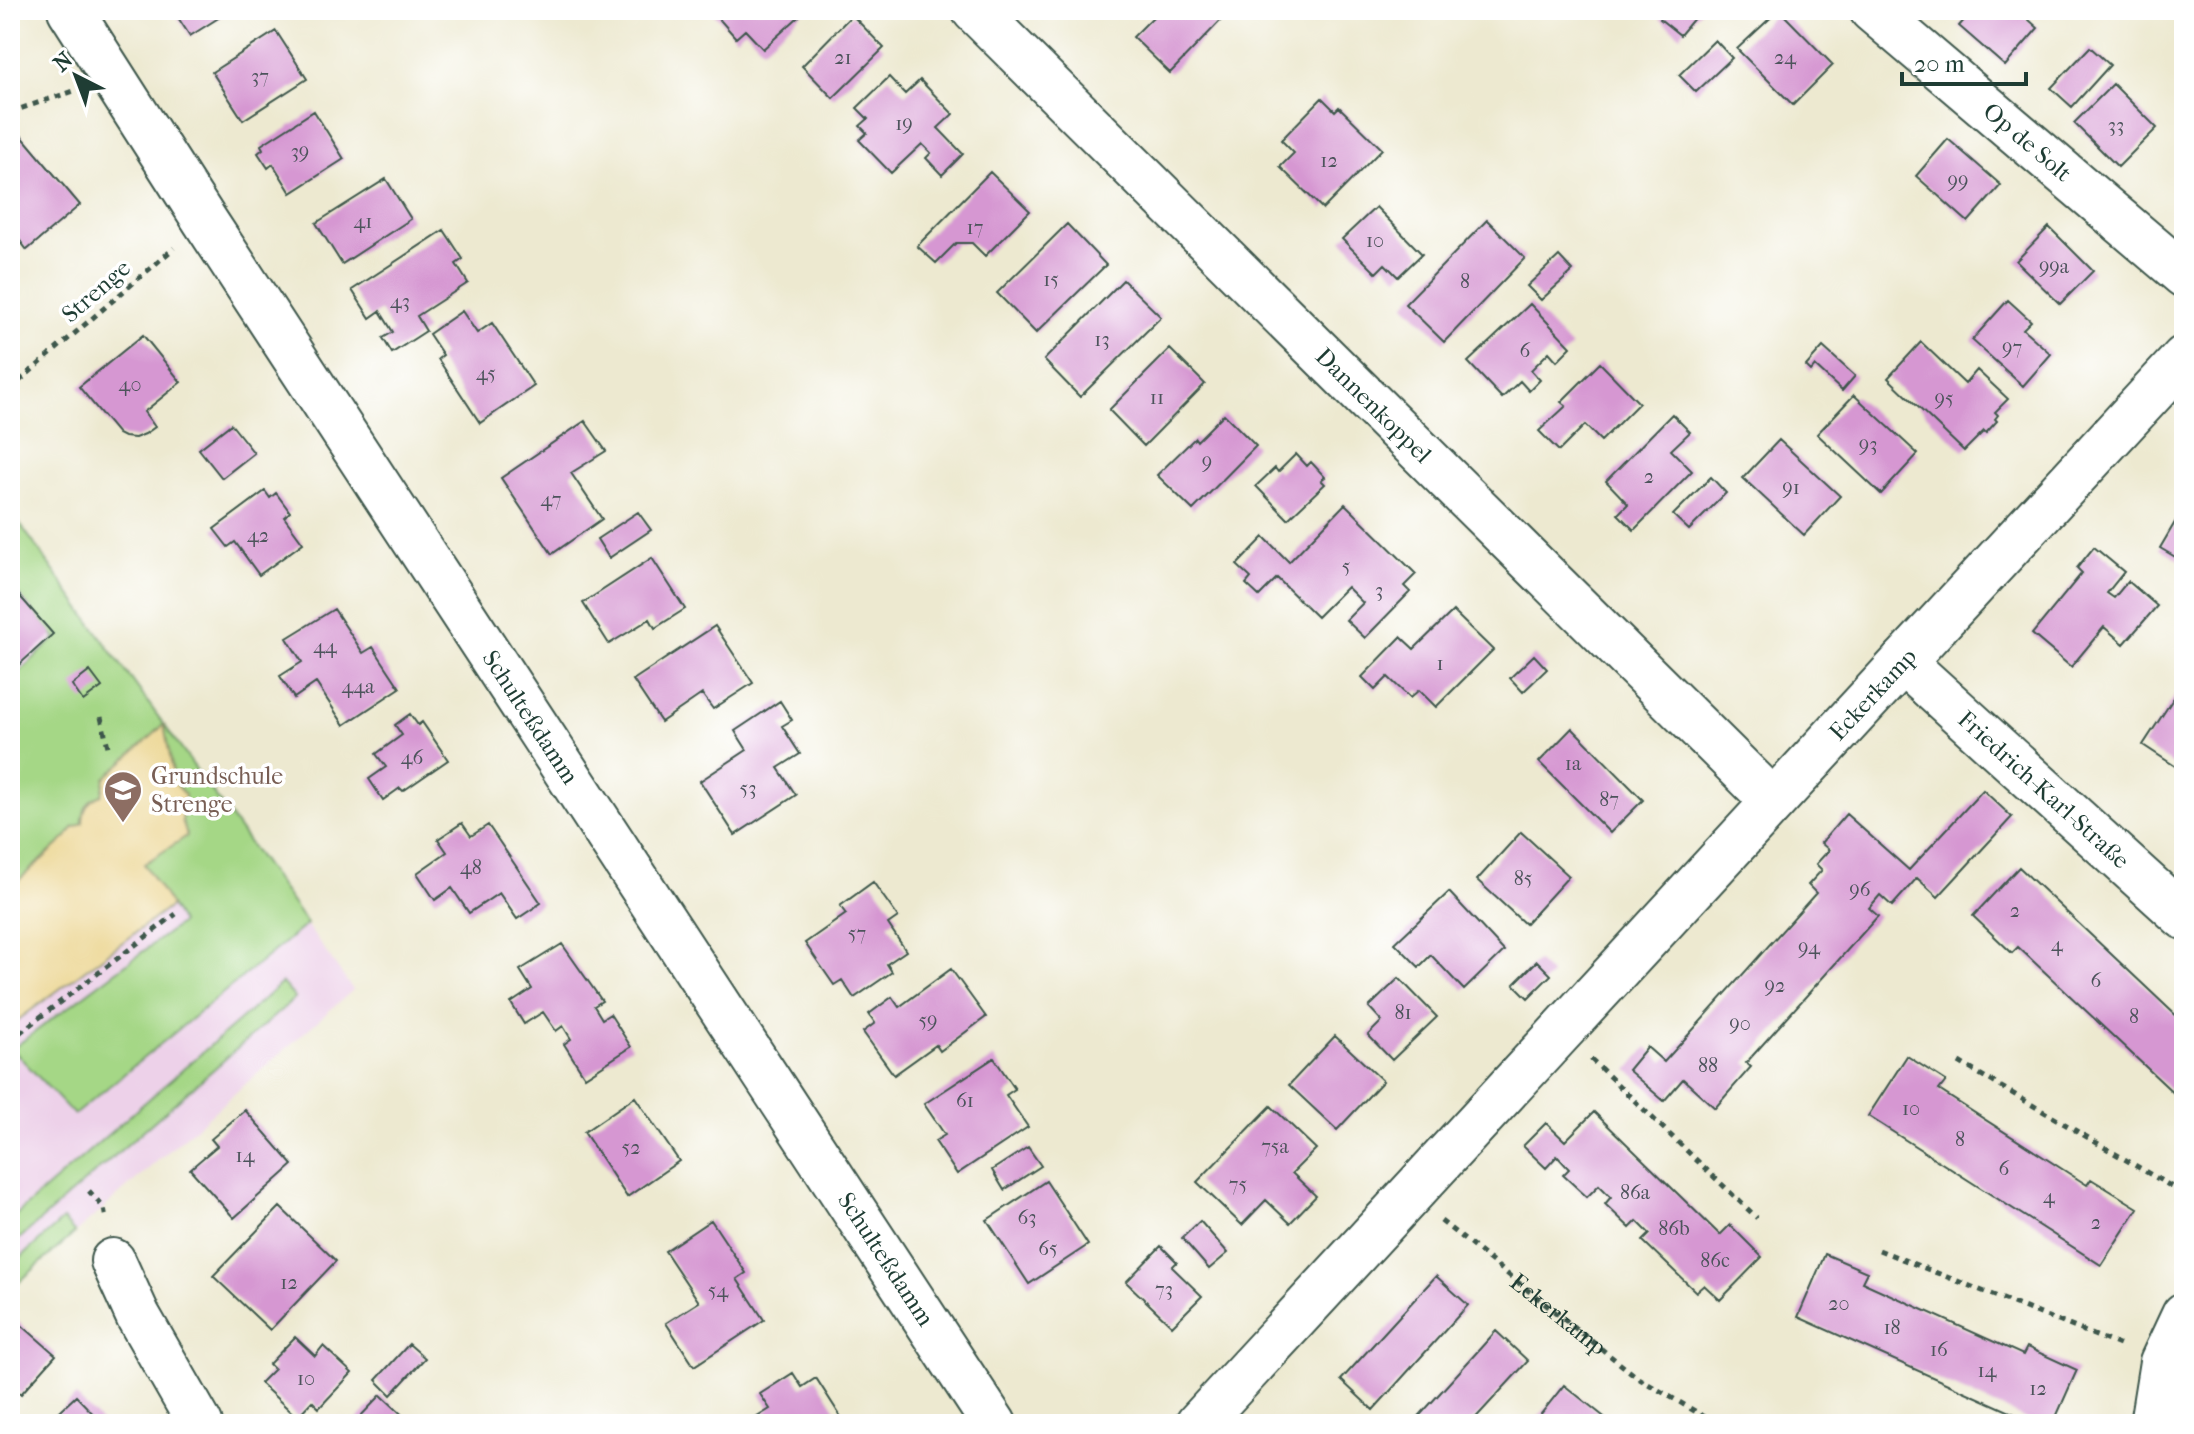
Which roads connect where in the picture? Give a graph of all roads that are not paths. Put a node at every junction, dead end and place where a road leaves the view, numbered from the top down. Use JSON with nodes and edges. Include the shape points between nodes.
{"nodes":[{"id":1,"x":70,"y":10,"type":"edge"},
{"id":2,"x":974,"y":10,"type":"edge"},
{"id":3,"x":1872,"y":10,"type":"edge"},
{"id":4,"x":2184,"y":275,"type":"edge"},
{"id":5,"x":2184,"y":358,"type":"edge"},
{"id":6,"x":1903,"y":662,"type":"junction"},
{"id":7,"x":1773,"y":801,"type":"junction"},
{"id":8,"x":2184,"y":917,"type":"edge"},
{"id":9,"x":113,"y":1261,"type":"dead end"},
{"id":10,"x":2184,"y":1315,"type":"edge"},
{"id":11,"x":200,"y":1424,"type":"edge"},
{"id":12,"x":994,"y":1424,"type":"edge"},
{"id":13,"x":1198,"y":1424,"type":"edge"},
{"id":14,"x":2152,"y":1424,"type":"edge"}],
"edges":[{"from":1,"to":12,"type":"street","name":"Schulteßdamm"},
{"from":2,"to":7,"type":"street","name":"Dannenkoppel"},
{"from":3,"to":4,"type":"street","name":"Op de Solt"},
{"from":5,"to":6,"type":"street","name":"Eckerkamp"},
{"from":6,"to":7,"type":"street","name":"Eckerkamp"},
{"from":6,"to":8,"type":"street","name":"Friedrich-Karl-Straße"},
{"from":7,"to":13,"type":"street","name":"Eckerkamp"},
{"from":9,"to":11,"type":"street"},
{"from":10,"to":14,"type":"street","via":[[2162,1362]]}]}
